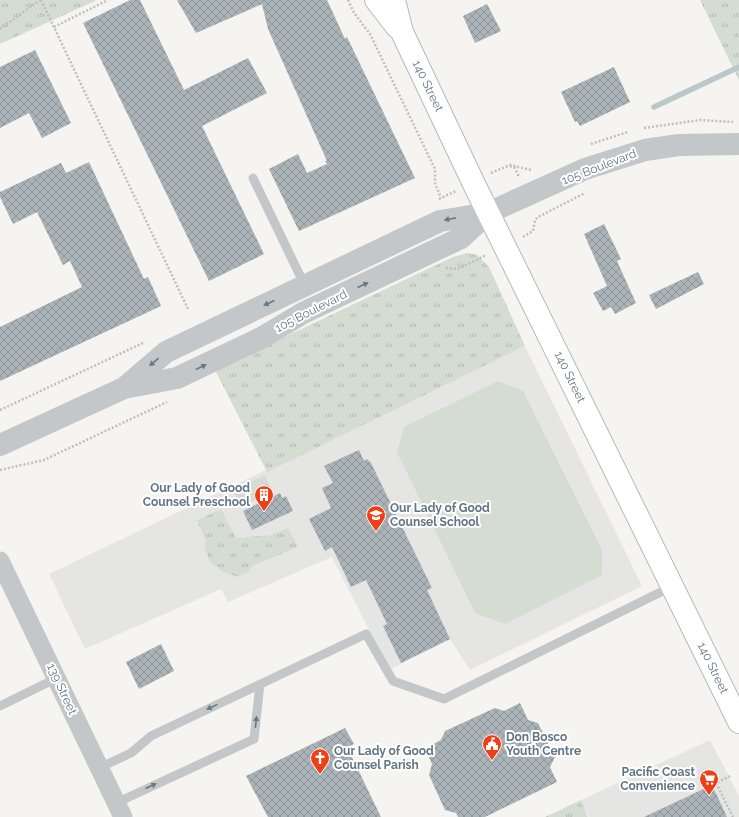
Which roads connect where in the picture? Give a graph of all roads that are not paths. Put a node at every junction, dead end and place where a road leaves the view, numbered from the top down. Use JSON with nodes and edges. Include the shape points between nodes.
{"nodes":[{"id":1,"x":376,"y":0,"type":"edge"},
{"id":2,"x":394,"y":0,"type":"edge"},
{"id":3,"x":402,"y":32,"type":"junction"},
{"id":4,"x":739,"y":144,"type":"edge"},
{"id":5,"x":253,"y":178,"type":"dead end"},
{"id":6,"x":488,"y":213,"type":"junction"},
{"id":7,"x":305,"y":286,"type":"junction"},
{"id":8,"x":124,"y":388,"type":"junction"},
{"id":9,"x":0,"y":445,"type":"edge"},
{"id":10,"x":0,"y":561,"type":"edge"},
{"id":11,"x":673,"y":586,"type":"junction"},
{"id":12,"x":57,"y":678,"type":"junction"},
{"id":13,"x":260,"y":684,"type":"junction"},
{"id":14,"x":0,"y":706,"type":"edge"},
{"id":15,"x":739,"y":722,"type":"edge"},
{"id":16,"x":99,"y":768,"type":"junction"},
{"id":17,"x":119,"y":810,"type":"edge"}],
"edges":[{"from":1,"to":3,"type":"main road","name":"140 Street"},
{"from":2,"to":3,"type":"main road","name":"140 Street"},
{"from":3,"to":6,"type":"main road","name":"140 Street"},
{"from":4,"to":6,"type":"street","name":"105 Boulevard","via":[[679,145],[645,150],[586,169]]},
{"from":5,"to":7,"type":"lane"},
{"from":6,"to":7,"type":"street","name":"105 Boulevard","one_way":true,"via":[[440,221]]},
{"from":8,"to":6,"type":"street","name":"105 Boulevard","one_way":true,"via":[[177,378],[263,337],[303,313],[462,238]]},
{"from":6,"to":11,"type":"main road","name":"140 Street"},
{"from":7,"to":8,"type":"street","name":"105 Boulevard","one_way":true,"via":[[166,352]]},
{"from":8,"to":9,"type":"street","name":"105 Boulevard"},
{"from":10,"to":12,"type":"street","name":"139 Street"},
{"from":11,"to":13,"type":"lane","via":[[444,699],[393,680],[366,634]]},
{"from":11,"to":15,"type":"main road","name":"140 Street"},
{"from":12,"to":14,"type":"lane"},
{"from":12,"to":16,"type":"street","name":"139 Street"},
{"from":13,"to":16,"type":"lane","one_way":true,"via":[[152,736],[131,753]]},
{"from":17,"to":13,"type":"lane","one_way":true,"via":[[254,739]]},
{"from":16,"to":17,"type":"street","name":"139 Street"}]}
